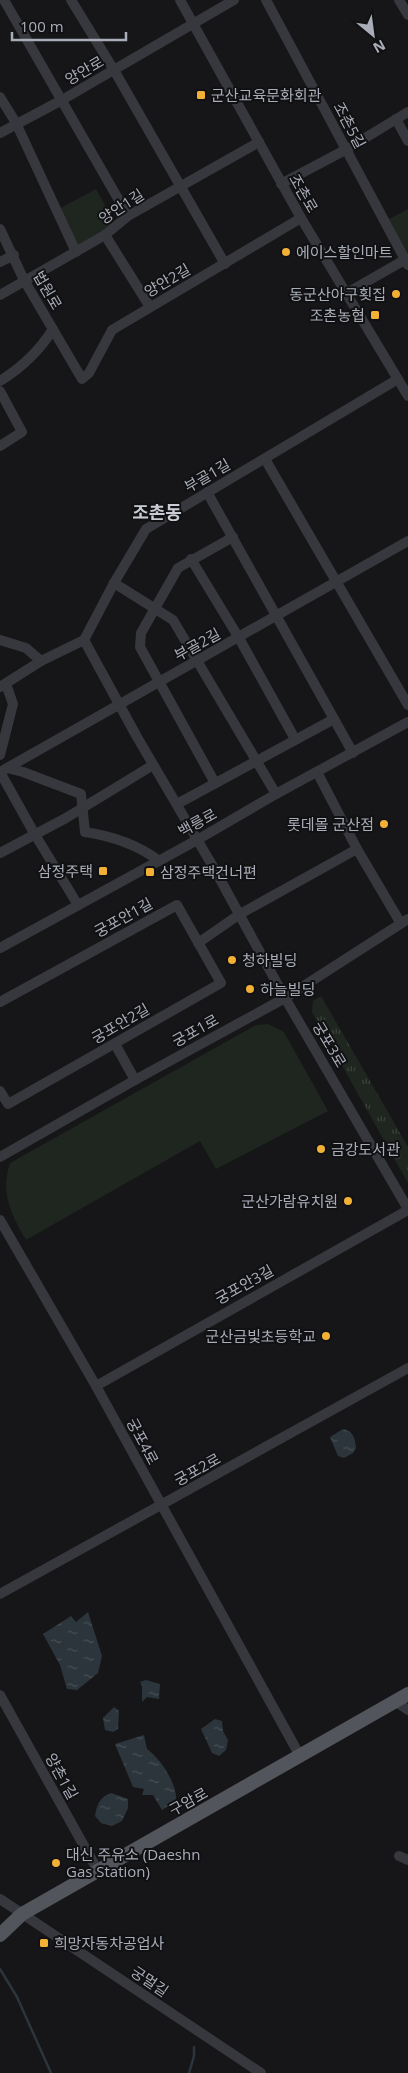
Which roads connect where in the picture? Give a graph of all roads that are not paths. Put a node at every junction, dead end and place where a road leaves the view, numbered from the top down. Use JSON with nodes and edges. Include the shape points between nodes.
{"nodes":[{"id":1,"x":4,"y":0,"type":"edge"},
{"id":2,"x":72,"y":0,"type":"edge"},
{"id":3,"x":180,"y":0,"type":"edge"},
{"id":4,"x":234,"y":0,"type":"edge"},
{"id":5,"x":266,"y":0,"type":"edge"},
{"id":6,"x":399,"y":0,"type":"edge"},
{"id":7,"x":408,"y":16,"type":"edge"},
{"id":8,"x":194,"y":25,"type":"junction"},
{"id":9,"x":114,"y":70,"type":"junction"},
{"id":10,"x":0,"y":97,"type":"edge"},
{"id":11,"x":62,"y":100,"type":"junction"},
{"id":12,"x":408,"y":112,"type":"edge"},
{"id":13,"x":396,"y":120,"type":"junction"},
{"id":14,"x":16,"y":123,"type":"junction"},
{"id":15,"x":0,"y":133,"type":"edge"},
{"id":16,"x":408,"y":141,"type":"edge"},
{"id":17,"x":259,"y":142,"type":"junction"},
{"id":18,"x":347,"y":149,"type":"junction"},
{"id":19,"x":281,"y":184,"type":"junction"},
{"id":20,"x":182,"y":187,"type":"junction"},
{"id":21,"x":128,"y":216,"type":"junction"},
{"id":22,"x":301,"y":218,"type":"junction"},
{"id":23,"x":0,"y":229,"type":"edge"},
{"id":24,"x":105,"y":235,"type":"junction"},
{"id":25,"x":76,"y":252,"type":"junction"},
{"id":26,"x":14,"y":255,"type":"junction"},
{"id":27,"x":407,"y":261,"type":"edge"},
{"id":28,"x":0,"y":262,"type":"edge"},
{"id":29,"x":225,"y":264,"type":"junction"},
{"id":30,"x":24,"y":280,"type":"junction"},
{"id":31,"x":0,"y":294,"type":"edge"},
{"id":32,"x":345,"y":294,"type":"junction"},
{"id":33,"x":150,"y":307,"type":"junction"},
{"id":34,"x":53,"y":329,"type":"junction"},
{"id":35,"x":75,"y":365,"type":"joint"},
{"id":36,"x":398,"y":379,"type":"junction"},
{"id":37,"x":0,"y":381,"type":"edge"},
{"id":38,"x":0,"y":391,"type":"edge"},
{"id":39,"x":408,"y":396,"type":"edge"},
{"id":40,"x":0,"y":446,"type":"edge"},
{"id":41,"x":265,"y":459,"type":"junction"},
{"id":42,"x":207,"y":492,"type":"junction"},
{"id":43,"x":233,"y":537,"type":"junction"},
{"id":44,"x":408,"y":541,"type":"edge"},
{"id":45,"x":191,"y":560,"type":"junction"},
{"id":46,"x":338,"y":582,"type":"junction"},
{"id":47,"x":114,"y":583,"type":"junction"},
{"id":48,"x":154,"y":608,"type":"junction"},
{"id":49,"x":278,"y":616,"type":"junction"},
{"id":50,"x":239,"y":638,"type":"junction"},
{"id":51,"x":0,"y":640,"type":"edge"},
{"id":52,"x":84,"y":640,"type":"junction"},
{"id":53,"x":41,"y":661,"type":"junction"},
{"id":54,"x":198,"y":661,"type":"junction"},
{"id":55,"x":158,"y":682,"type":"junction"},
{"id":56,"x":3,"y":686,"type":"edge"},
{"id":57,"x":119,"y":705,"type":"junction"},
{"id":58,"x":408,"y":705,"type":"edge"},
{"id":59,"x":334,"y":719,"type":"junction"},
{"id":60,"x":408,"y":722,"type":"edge"},
{"id":61,"x":295,"y":739,"type":"junction"},
{"id":62,"x":353,"y":753,"type":"junction"},
{"id":63,"x":0,"y":755,"type":"edge"},
{"id":64,"x":256,"y":760,"type":"junction"},
{"id":65,"x":153,"y":765,"type":"junction"},
{"id":66,"x":2,"y":771,"type":"edge"},
{"id":67,"x":317,"y":772,"type":"junction"},
{"id":68,"x":215,"y":783,"type":"junction"},
{"id":69,"x":276,"y":794,"type":"junction"},
{"id":70,"x":177,"y":804,"type":"junction"},
{"id":71,"x":82,"y":808,"type":"junction"},
{"id":72,"x":34,"y":833,"type":"junction"},
{"id":73,"x":198,"y":840,"type":"junction"},
{"id":74,"x":357,"y":849,"type":"junction"},
{"id":75,"x":0,"y":853,"type":"edge"},
{"id":76,"x":158,"y":860,"type":"junction"},
{"id":77,"x":78,"y":905,"type":"junction"},
{"id":78,"x":240,"y":914,"type":"junction"},
{"id":79,"x":404,"y":921,"type":"edge"},
{"id":80,"x":198,"y":944,"type":"junction"},
{"id":81,"x":0,"y":948,"type":"edge"},
{"id":82,"x":286,"y":998,"type":"junction"},
{"id":83,"x":0,"y":1002,"type":"edge"},
{"id":84,"x":115,"y":1044,"type":"junction"},
{"id":85,"x":135,"y":1080,"type":"junction"},
{"id":86,"x":0,"y":1091,"type":"edge"},
{"id":87,"x":0,"y":1157,"type":"edge"},
{"id":88,"x":408,"y":1210,"type":"edge"},
{"id":89,"x":0,"y":1220,"type":"edge"},
{"id":90,"x":408,"y":1368,"type":"edge"},
{"id":91,"x":96,"y":1386,"type":"junction"},
{"id":92,"x":161,"y":1506,"type":"junction"},
{"id":93,"x":0,"y":1594,"type":"edge"},
{"id":94,"x":408,"y":1694,"type":"edge"},
{"id":95,"x":0,"y":1695,"type":"edge"},
{"id":96,"x":395,"y":1701,"type":"junction"},
{"id":97,"x":408,"y":1710,"type":"edge"},
{"id":98,"x":300,"y":1756,"type":"junction"},
{"id":99,"x":98,"y":1871,"type":"junction"},
{"id":100,"x":0,"y":1899,"type":"edge"},
{"id":101,"x":22,"y":1914,"type":"junction"},
{"id":102,"x":0,"y":1934,"type":"edge"},
{"id":103,"x":261,"y":2073,"type":"edge"}],
"edges":[{"from":1,"to":11,"type":"street"},
{"from":2,"to":9,"type":"street"},
{"from":3,"to":8,"type":"street","name":"조촌로"},
{"from":4,"to":8,"type":"street","name":"양안로"},
{"from":5,"to":18,"type":"street","name":"조촌5길"},
{"from":6,"to":7,"type":"street"},
{"from":8,"to":9,"type":"street","name":"양안로"},
{"from":8,"to":17,"type":"street","name":"조촌로"},
{"from":9,"to":11,"type":"street","name":"양안로"},
{"from":9,"to":20,"type":"street"},
{"from":10,"to":14,"type":"street"},
{"from":11,"to":14,"type":"street","name":"양안로"},
{"from":11,"to":21,"type":"street"},
{"from":12,"to":13,"type":"street"},
{"from":13,"to":16,"type":"street"},
{"from":13,"to":18,"type":"street"},
{"from":14,"to":15,"type":"street","name":"양안로"},
{"from":14,"to":25,"type":"street"},
{"from":17,"to":19,"type":"street","name":"조촌로"},
{"from":17,"to":20,"type":"street","name":"양안1길"},
{"from":18,"to":19,"type":"street"},
{"from":18,"to":27,"type":"street","name":"조촌5길"},
{"from":19,"to":22,"type":"street","name":"조촌로"},
{"from":20,"to":21,"type":"street","name":"양안1길"},
{"from":20,"to":29,"type":"street"},
{"from":21,"to":24,"type":"street","name":"양안1길"},
{"from":22,"to":29,"type":"street","name":"양안2길"},
{"from":22,"to":32,"type":"street","name":"조촌로"},
{"from":23,"to":26,"type":"street","name":"법원로"},
{"from":24,"to":25,"type":"street","name":"양안1길"},
{"from":24,"to":33,"type":"street"},
{"from":25,"to":30,"type":"street","name":"양안1길"},
{"from":26,"to":28,"type":"street"},
{"from":26,"to":30,"type":"street","name":"법원로"},
{"from":27,"to":32,"type":"street"},
{"from":29,"to":33,"type":"street","name":"양안2길"},
{"from":30,"to":31,"type":"street","name":"양안1길"},
{"from":30,"to":34,"type":"street","name":"법원로"},
{"from":32,"to":36,"type":"street","name":"조촌로"},
{"from":33,"to":35,"type":"street","name":"양안2길","via":[[112,330],[89,373],[82,379]]},
{"from":34,"to":35,"type":"street","name":"법원로"},
{"from":34,"to":37,"type":"street","via":[[30,357]]},
{"from":36,"to":39,"type":"street","name":"조촌로"},
{"from":36,"to":41,"type":"street","name":"부골1길"},
{"from":38,"to":40,"type":"street","via":[[22,432]]},
{"from":41,"to":42,"type":"street","name":"부골1길"},
{"from":41,"to":46,"type":"street"},
{"from":42,"to":43,"type":"street"},
{"from":42,"to":47,"type":"street","name":"부골1길","via":[[146,529]]},
{"from":43,"to":45,"type":"street"},
{"from":43,"to":49,"type":"street"},
{"from":44,"to":46,"type":"street","name":"부골2길"},
{"from":45,"to":48,"type":"street","via":[[178,568]]},
{"from":45,"to":50,"type":"street"},
{"from":46,"to":49,"type":"street","name":"부골2길"},
{"from":46,"to":58,"type":"street"},
{"from":47,"to":48,"type":"street"},
{"from":47,"to":52,"type":"street","name":"부골1길"},
{"from":48,"to":54,"type":"street","via":[[173,620]]},
{"from":48,"to":55,"type":"street","via":[[141,633],[140,647]]},
{"from":49,"to":50,"type":"street","name":"부골2길"},
{"from":49,"to":59,"type":"street"},
{"from":50,"to":54,"type":"street","name":"부골2길"},
{"from":50,"to":61,"type":"street"},
{"from":51,"to":53,"type":"street","via":[[26,648]]},
{"from":52,"to":53,"type":"street"},
{"from":52,"to":57,"type":"street","name":"궁포3로"},
{"from":53,"to":56,"type":"street"},
{"from":54,"to":55,"type":"street","name":"부골2길"},
{"from":54,"to":64,"type":"street"},
{"from":55,"to":57,"type":"street","name":"부골2길"},
{"from":55,"to":68,"type":"street"},
{"from":56,"to":63,"type":"street","via":[[13,704]]},
{"from":57,"to":65,"type":"street","name":"궁포3로"},
{"from":57,"to":66,"type":"street","name":"부골2길"},
{"from":59,"to":61,"type":"street"},
{"from":59,"to":62,"type":"street"},
{"from":60,"to":62,"type":"street","name":"백릉로"},
{"from":61,"to":64,"type":"street"},
{"from":62,"to":67,"type":"street","name":"백릉로"},
{"from":64,"to":68,"type":"street"},
{"from":64,"to":69,"type":"street"},
{"from":65,"to":70,"type":"street","name":"궁포3로"},
{"from":65,"to":71,"type":"street"},
{"from":66,"to":71,"type":"street","via":[[23,772],[81,794]]},
{"from":66,"to":72,"type":"street"},
{"from":67,"to":69,"type":"street","name":"백릉로"},
{"from":67,"to":74,"type":"street","name":"궁포1로"},
{"from":68,"to":70,"type":"street"},
{"from":69,"to":73,"type":"street","name":"백릉로"},
{"from":70,"to":73,"type":"street","name":"궁포3로"},
{"from":71,"to":72,"type":"street"},
{"from":71,"to":76,"type":"street","via":[[85,832],[112,836]]},
{"from":72,"to":75,"type":"street"},
{"from":72,"to":77,"type":"street"},
{"from":73,"to":76,"type":"street","name":"백릉로"},
{"from":73,"to":78,"type":"street","name":"궁포3로"},
{"from":74,"to":78,"type":"street"},
{"from":74,"to":79,"type":"street","name":"궁포1로"},
{"from":76,"to":77,"type":"street","name":"백릉로"},
{"from":77,"to":81,"type":"street","name":"백릉로"},
{"from":78,"to":80,"type":"street"},
{"from":78,"to":82,"type":"street","name":"궁포3로"},
{"from":79,"to":82,"type":"street","name":"궁포1로"},
{"from":80,"to":83,"type":"street","name":"궁포안1길","via":[[177,905]]},
{"from":80,"to":84,"type":"street","name":"궁포안2길","via":[[221,984]]},
{"from":82,"to":85,"type":"street","name":"궁포1로"},
{"from":82,"to":88,"type":"street","name":"궁포3로"},
{"from":84,"to":85,"type":"street"},
{"from":84,"to":86,"type":"street","name":"궁포안2길","via":[[8,1104]]},
{"from":85,"to":87,"type":"street","name":"궁포1로"},
{"from":88,"to":91,"type":"street","name":"궁포안3길"},
{"from":89,"to":91,"type":"street","name":"궁포4로"},
{"from":90,"to":92,"type":"street","name":"궁포2로"},
{"from":91,"to":92,"type":"street","name":"궁포4로"},
{"from":92,"to":93,"type":"street","name":"궁포2로"},
{"from":92,"to":98,"type":"street","name":"궁포4로"},
{"from":94,"to":96,"type":"main road","name":"구암로"},
{"from":95,"to":99,"type":"street","name":"양촌1길"},
{"from":96,"to":97,"type":"street"},
{"from":96,"to":98,"type":"main road","name":"구암로"},
{"from":98,"to":99,"type":"main road","name":"구암로"},
{"from":99,"to":101,"type":"main road","name":"구암로"},
{"from":100,"to":101,"type":"street","name":"궁멀길"},
{"from":101,"to":102,"type":"main road","name":"구암로"},
{"from":101,"to":103,"type":"street","name":"궁멀길"}]}
